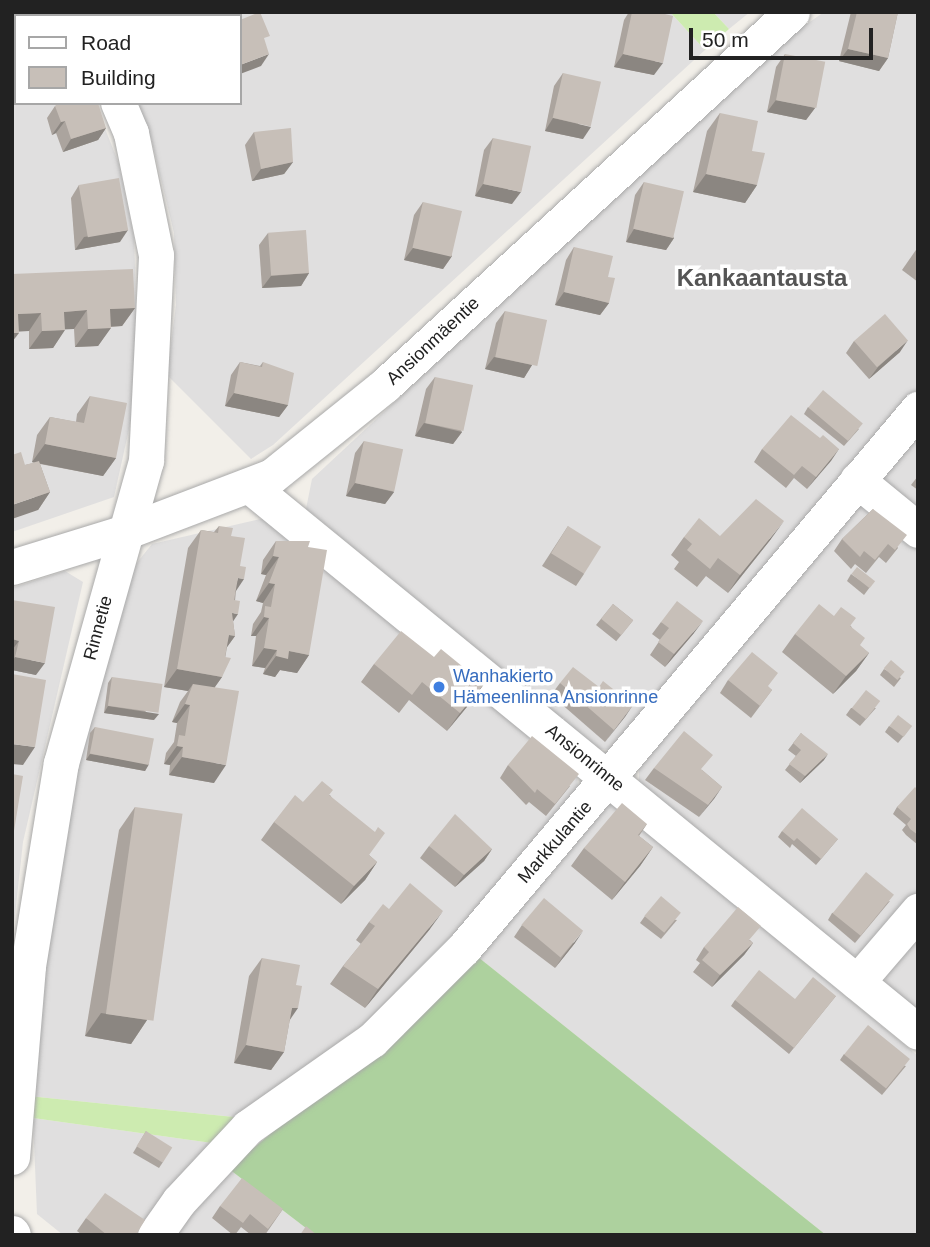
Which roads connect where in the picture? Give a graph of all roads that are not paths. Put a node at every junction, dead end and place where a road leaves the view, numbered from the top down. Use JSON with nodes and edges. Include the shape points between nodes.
{"nodes":[{"id":1,"x":792,"y":12,"type":"edge"},
{"id":2,"x":119,"y":105,"type":"edge"},
{"id":3,"x":918,"y":409,"type":"edge"},
{"id":4,"x":857,"y":480,"type":"junction"},
{"id":5,"x":251,"y":487,"type":"junction"},
{"id":6,"x":918,"y":530,"type":"edge"},
{"id":7,"x":125,"y":532,"type":"junction"},
{"id":8,"x":12,"y":567,"type":"edge"},
{"id":9,"x":610,"y":778,"type":"junction"},
{"id":10,"x":918,"y":911,"type":"edge"},
{"id":11,"x":857,"y":982,"type":"junction"},
{"id":12,"x":918,"y":1032,"type":"edge"},
{"id":13,"x":12,"y":1157,"type":"edge"},
{"id":14,"x":155,"y":1235,"type":"edge"}],
"edges":[{"from":1,"to":5,"type":"street","name":"Ansionmäentie","via":[[385,385],[272,476]]},
{"from":2,"to":7,"type":"street","name":"Rinnetie","via":[[131,133],[156,255],[146,461]]},
{"from":3,"to":4,"type":"street","name":"Markkulantie"},
{"from":4,"to":6,"type":"street"},
{"from":4,"to":9,"type":"street","name":"Markkulantie"},
{"from":5,"to":7,"type":"street","name":"Ansionmäentie"},
{"from":5,"to":9,"type":"street","name":"Ansionrinne"},
{"from":7,"to":8,"type":"street","name":"Ansionmäentie"},
{"from":7,"to":13,"type":"street","name":"Rinnetie","via":[[61,763],[46,845],[28,966]]},
{"from":9,"to":11,"type":"street","name":"Ansionrinne"},
{"from":9,"to":14,"type":"street","name":"Markkulantie","via":[[464,948],[372,1040],[248,1127],[179,1201]]},
{"from":10,"to":11,"type":"street"},
{"from":11,"to":12,"type":"street","name":"Ansionrinne"}]}
